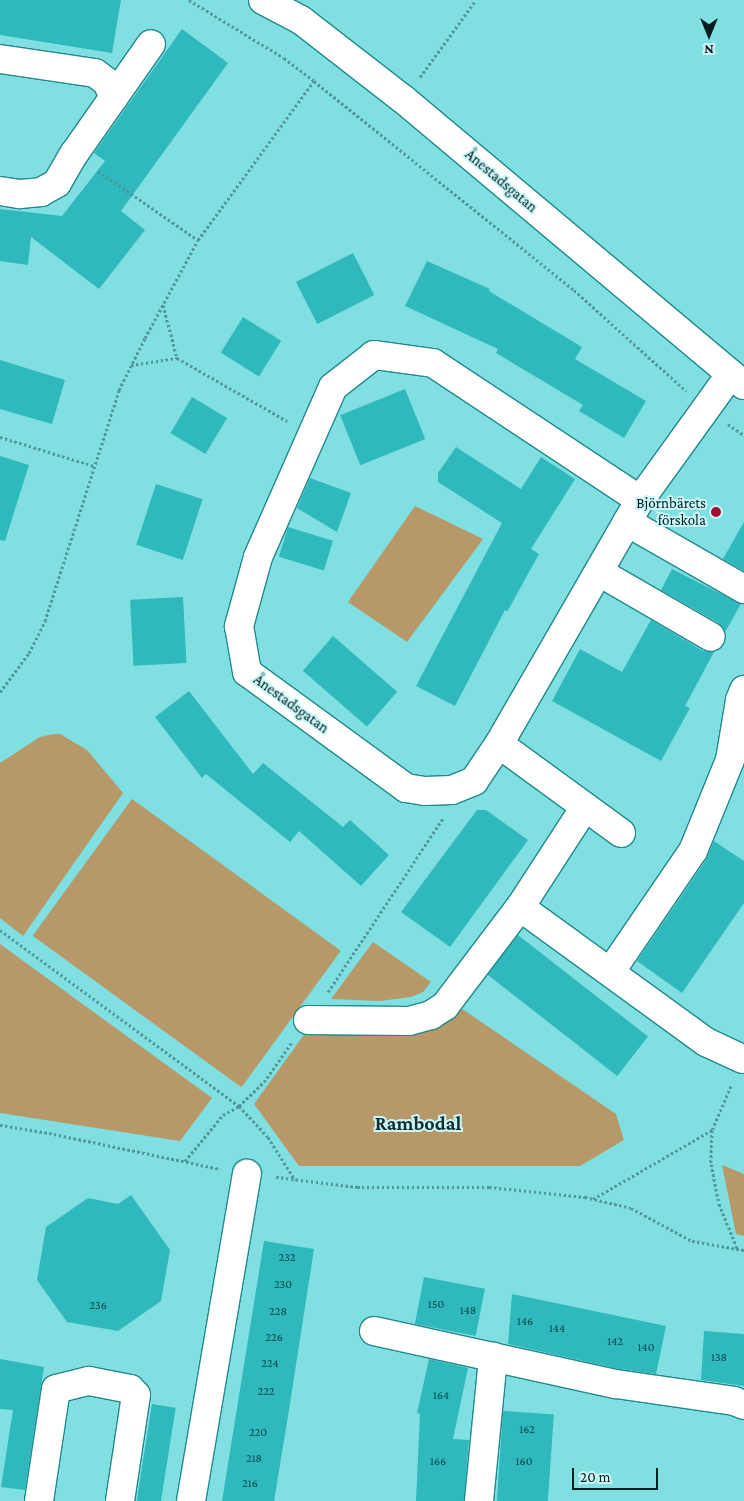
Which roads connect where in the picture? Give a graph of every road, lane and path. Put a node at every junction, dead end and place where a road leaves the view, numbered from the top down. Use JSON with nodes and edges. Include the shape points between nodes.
{"nodes":[{"id":1,"x":189,"y":0,"type":"edge"},
{"id":2,"x":263,"y":0,"type":"edge"},
{"id":3,"x":476,"y":0,"type":"edge"},
{"id":4,"x":151,"y":44,"type":"dead end"},
{"id":5,"x":0,"y":59,"type":"edge"},
{"id":6,"x":314,"y":81,"type":"junction"},
{"id":7,"x":114,"y":98,"type":"junction"},
{"id":8,"x":403,"y":99,"type":"junction"},
{"id":9,"x":74,"y":154,"type":"junction"},
{"id":10,"x":0,"y":191,"type":"edge"},
{"id":11,"x":198,"y":240,"type":"junction"},
{"id":12,"x":163,"y":305,"type":"junction"},
{"id":13,"x":176,"y":358,"type":"junction"},
{"id":14,"x":131,"y":365,"type":"junction"},
{"id":15,"x":738,"y":379,"type":"edge"},
{"id":16,"x":705,"y":408,"type":"junction"},
{"id":17,"x":311,"y":436,"type":"junction"},
{"id":18,"x":0,"y":437,"type":"edge"},
{"id":19,"x":94,"y":466,"type":"junction"},
{"id":20,"x":634,"y":511,"type":"junction"},
{"id":21,"x":599,"y":572,"type":"junction"},
{"id":22,"x":744,"y":589,"type":"edge"},
{"id":23,"x":711,"y":637,"type":"dead end"},
{"id":24,"x":744,"y":690,"type":"edge"},
{"id":25,"x":0,"y":692,"type":"edge"},
{"id":26,"x":499,"y":744,"type":"junction"},
{"id":27,"x":452,"y":790,"type":"junction"},
{"id":28,"x":585,"y":807,"type":"junction"},
{"id":29,"x":620,"y":833,"type":"dead end"},
{"id":30,"x":520,"y":907,"type":"junction"},
{"id":31,"x":0,"y":930,"type":"edge"},
{"id":32,"x":611,"y":971,"type":"junction"},
{"id":33,"x":308,"y":1020,"type":"junction"},
{"id":34,"x":742,"y":1059,"type":"joint"},
{"id":35,"x":239,"y":1106,"type":"junction"},
{"id":36,"x":0,"y":1125,"type":"edge"},
{"id":37,"x":712,"y":1130,"type":"junction"},
{"id":38,"x":185,"y":1161,"type":"junction"},
{"id":39,"x":246,"y":1174,"type":"junction"},
{"id":40,"x":295,"y":1180,"type":"junction"},
{"id":41,"x":592,"y":1199,"type":"junction"},
{"id":42,"x":737,"y":1248,"type":"junction"},
{"id":43,"x":744,"y":1250,"type":"edge"},
{"id":44,"x":374,"y":1331,"type":"dead end"},
{"id":45,"x":492,"y":1357,"type":"junction"},
{"id":46,"x":744,"y":1405,"type":"edge"},
{"id":47,"x":39,"y":1501,"type":"edge"},
{"id":48,"x":120,"y":1501,"type":"edge"},
{"id":49,"x":190,"y":1501,"type":"edge"},
{"id":50,"x":479,"y":1501,"type":"edge"}],
"edges":[{"from":1,"to":6,"type":"path","via":[[284,58]]},
{"from":2,"to":8,"type":"street","name":"Ånestadsgatan","via":[[300,20]]},
{"from":3,"to":8,"type":"path"},
{"from":4,"to":7,"type":"street"},
{"from":5,"to":7,"type":"street","via":[[96,73],[108,82]]},
{"from":6,"to":11,"type":"path"},
{"from":6,"to":16,"type":"path","via":[[574,290]]},
{"from":7,"to":9,"type":"street"},
{"from":8,"to":15,"type":"street","name":"Ånestadsgatan"},
{"from":9,"to":10,"type":"street","via":[[57,183],[42,192],[20,194]]},
{"from":9,"to":11,"type":"path"},
{"from":11,"to":12,"type":"path"},
{"from":12,"to":13,"type":"path"},
{"from":12,"to":14,"type":"path"},
{"from":13,"to":14,"type":"path"},
{"from":13,"to":17,"type":"path"},
{"from":14,"to":19,"type":"path","via":[[119,390]]},
{"from":15,"to":16,"type":"street","name":"Ånestadsgatan"},
{"from":16,"to":20,"type":"street","name":"Ånestadsgatan"},
{"from":17,"to":20,"type":"street","name":"Ånestadsgatan","via":[[333,387],[374,355],[433,363]]},
{"from":17,"to":27,"type":"street","name":"Ånestadsgatan","via":[[258,556],[239,626],[247,672],[406,788]]},
{"from":18,"to":19,"type":"path"},
{"from":19,"to":25,"type":"path","via":[[45,621],[29,653]]},
{"from":20,"to":21,"type":"street","name":"Ånestadsgatan"},
{"from":20,"to":22,"type":"street"},
{"from":21,"to":23,"type":"street"},
{"from":21,"to":26,"type":"street","name":"Ånestadsgatan"},
{"from":24,"to":32,"type":"street","via":[[730,760],[693,852]]},
{"from":26,"to":27,"type":"street","name":"Ånestadsgatan","via":[[474,781]]},
{"from":26,"to":28,"type":"street"},
{"from":27,"to":33,"type":"path","via":[[441,823]]},
{"from":28,"to":29,"type":"street"},
{"from":28,"to":30,"type":"street"},
{"from":30,"to":32,"type":"street"},
{"from":30,"to":33,"type":"street","via":[[445,1006],[431,1015],[409,1021]]},
{"from":31,"to":35,"type":"path"},
{"from":32,"to":34,"type":"street","via":[[706,1042]]},
{"from":33,"to":35,"type":"path","via":[[264,1082]]},
{"from":34,"to":37,"type":"path"},
{"from":35,"to":38,"type":"path","via":[[223,1115]]},
{"from":35,"to":40,"type":"path","via":[[268,1137]]},
{"from":36,"to":38,"type":"path"},
{"from":37,"to":41,"type":"path"},
{"from":37,"to":42,"type":"path","via":[[711,1164],[719,1204]]},
{"from":38,"to":39,"type":"path"},
{"from":39,"to":40,"type":"path"},
{"from":39,"to":49,"type":"street"},
{"from":40,"to":41,"type":"path","via":[[357,1187],[489,1187]]},
{"from":41,"to":42,"type":"path","via":[[631,1208],[692,1241]]},
{"from":42,"to":43,"type":"path"},
{"from":44,"to":45,"type":"street"},
{"from":45,"to":46,"type":"street","via":[[616,1384]]},
{"from":45,"to":50,"type":"street"},
{"from":47,"to":48,"type":"street","via":[[56,1389],[89,1381],[130,1389],[136,1395]]}]}
